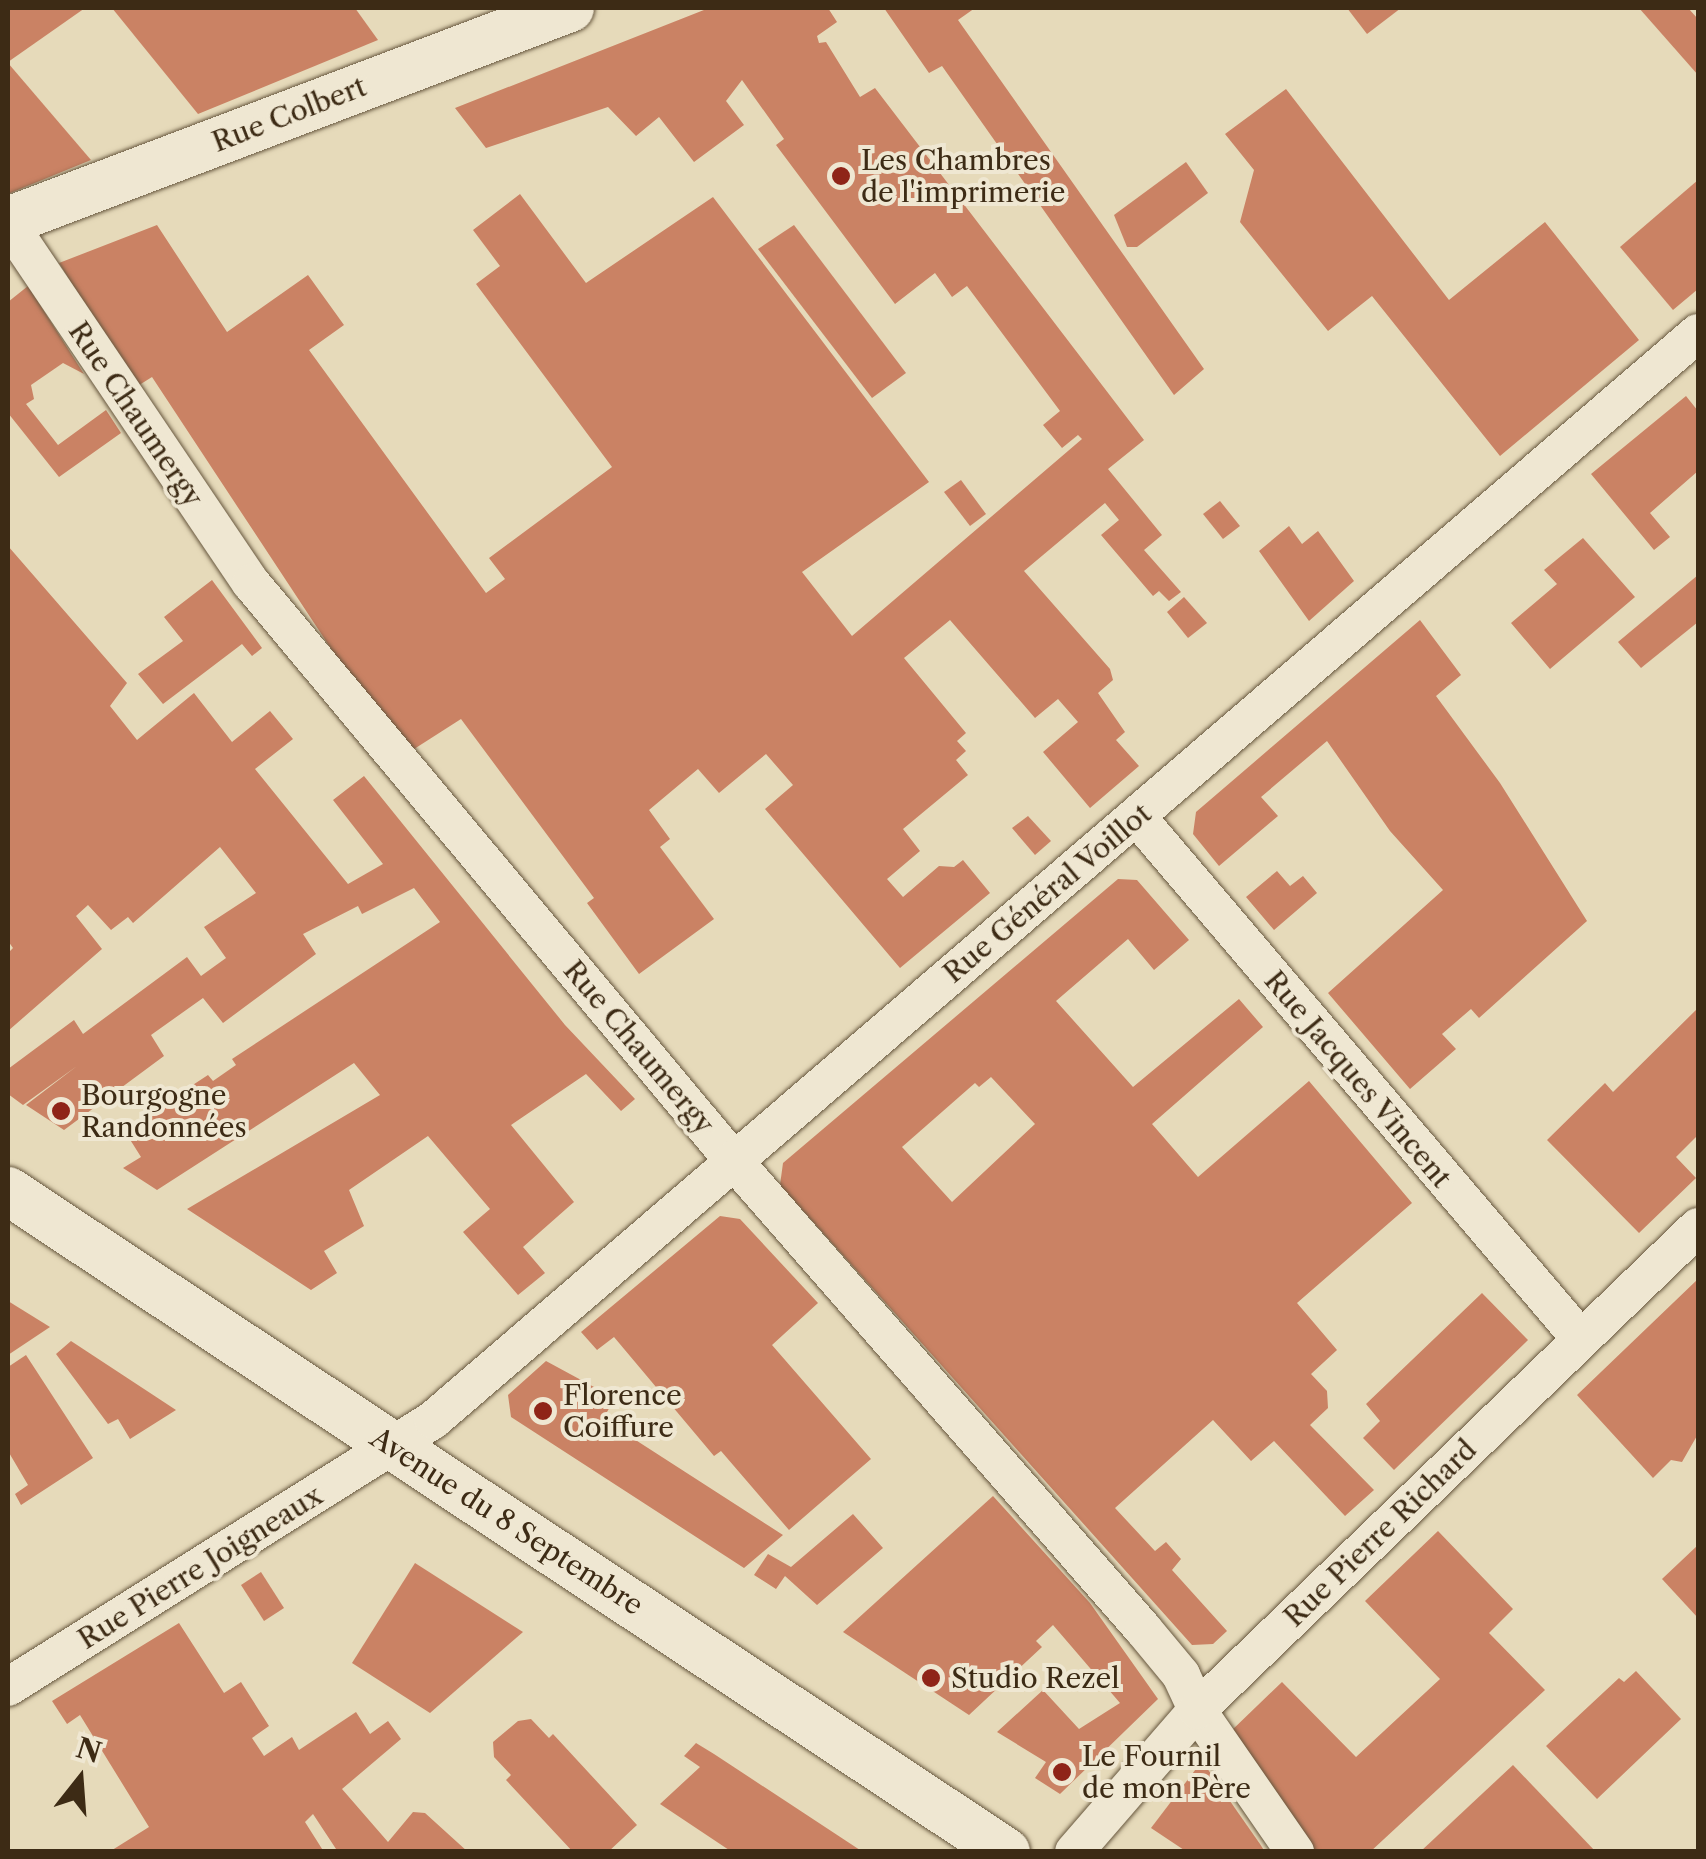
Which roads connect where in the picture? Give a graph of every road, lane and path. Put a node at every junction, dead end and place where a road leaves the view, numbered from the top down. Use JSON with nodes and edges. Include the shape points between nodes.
{"nodes":[{"id":1,"x":570,"y":8,"type":"edge"},
{"id":2,"x":8,"y":222,"type":"edge"},
{"id":3,"x":1698,"y":333,"type":"edge"},
{"id":4,"x":1137,"y":817,"type":"junction"},
{"id":5,"x":734,"y":1160,"type":"junction"},
{"id":6,"x":8,"y":1192,"type":"edge"},
{"id":7,"x":1698,"y":1227,"type":"edge"},
{"id":8,"x":1582,"y":1339,"type":"junction"},
{"id":9,"x":390,"y":1444,"type":"junction"},
{"id":10,"x":8,"y":1686,"type":"edge"},
{"id":11,"x":1197,"y":1710,"type":"junction"},
{"id":12,"x":1006,"y":1852,"type":"edge"},
{"id":13,"x":1074,"y":1852,"type":"edge"},
{"id":14,"x":1295,"y":1852,"type":"edge"}],
"edges":[{"from":1,"to":2,"type":"street","name":"Rue Colbert"},
{"from":2,"to":5,"type":"street","name":"Rue Chaumergy","via":[[251,583]]},
{"from":3,"to":4,"type":"street","name":"Rue Général Voillot"},
{"from":4,"to":5,"type":"street","name":"Rue Général Voillot"},
{"from":4,"to":8,"type":"street","name":"Rue Jacques Vincent"},
{"from":5,"to":9,"type":"street","name":"Rue Général Voillot","via":[[463,1396]]},
{"from":5,"to":11,"type":"street","name":"Rue Chaumergy","via":[[1143,1629],[1180,1675]]},
{"from":6,"to":9,"type":"street","name":"Avenue du 8 Septembre"},
{"from":7,"to":8,"type":"street","name":"Rue Pierre Richard"},
{"from":8,"to":11,"type":"street","name":"Rue Pierre Richard"},
{"from":9,"to":10,"type":"street","name":"Rue Pierre Joigneaux"},
{"from":9,"to":12,"type":"street","name":"Avenue du 8 Septembre"},
{"from":11,"to":13,"type":"street","name":"Rue Pierre Richard"},
{"from":11,"to":14,"type":"street","name":"Rue Chaumergy"}]}
